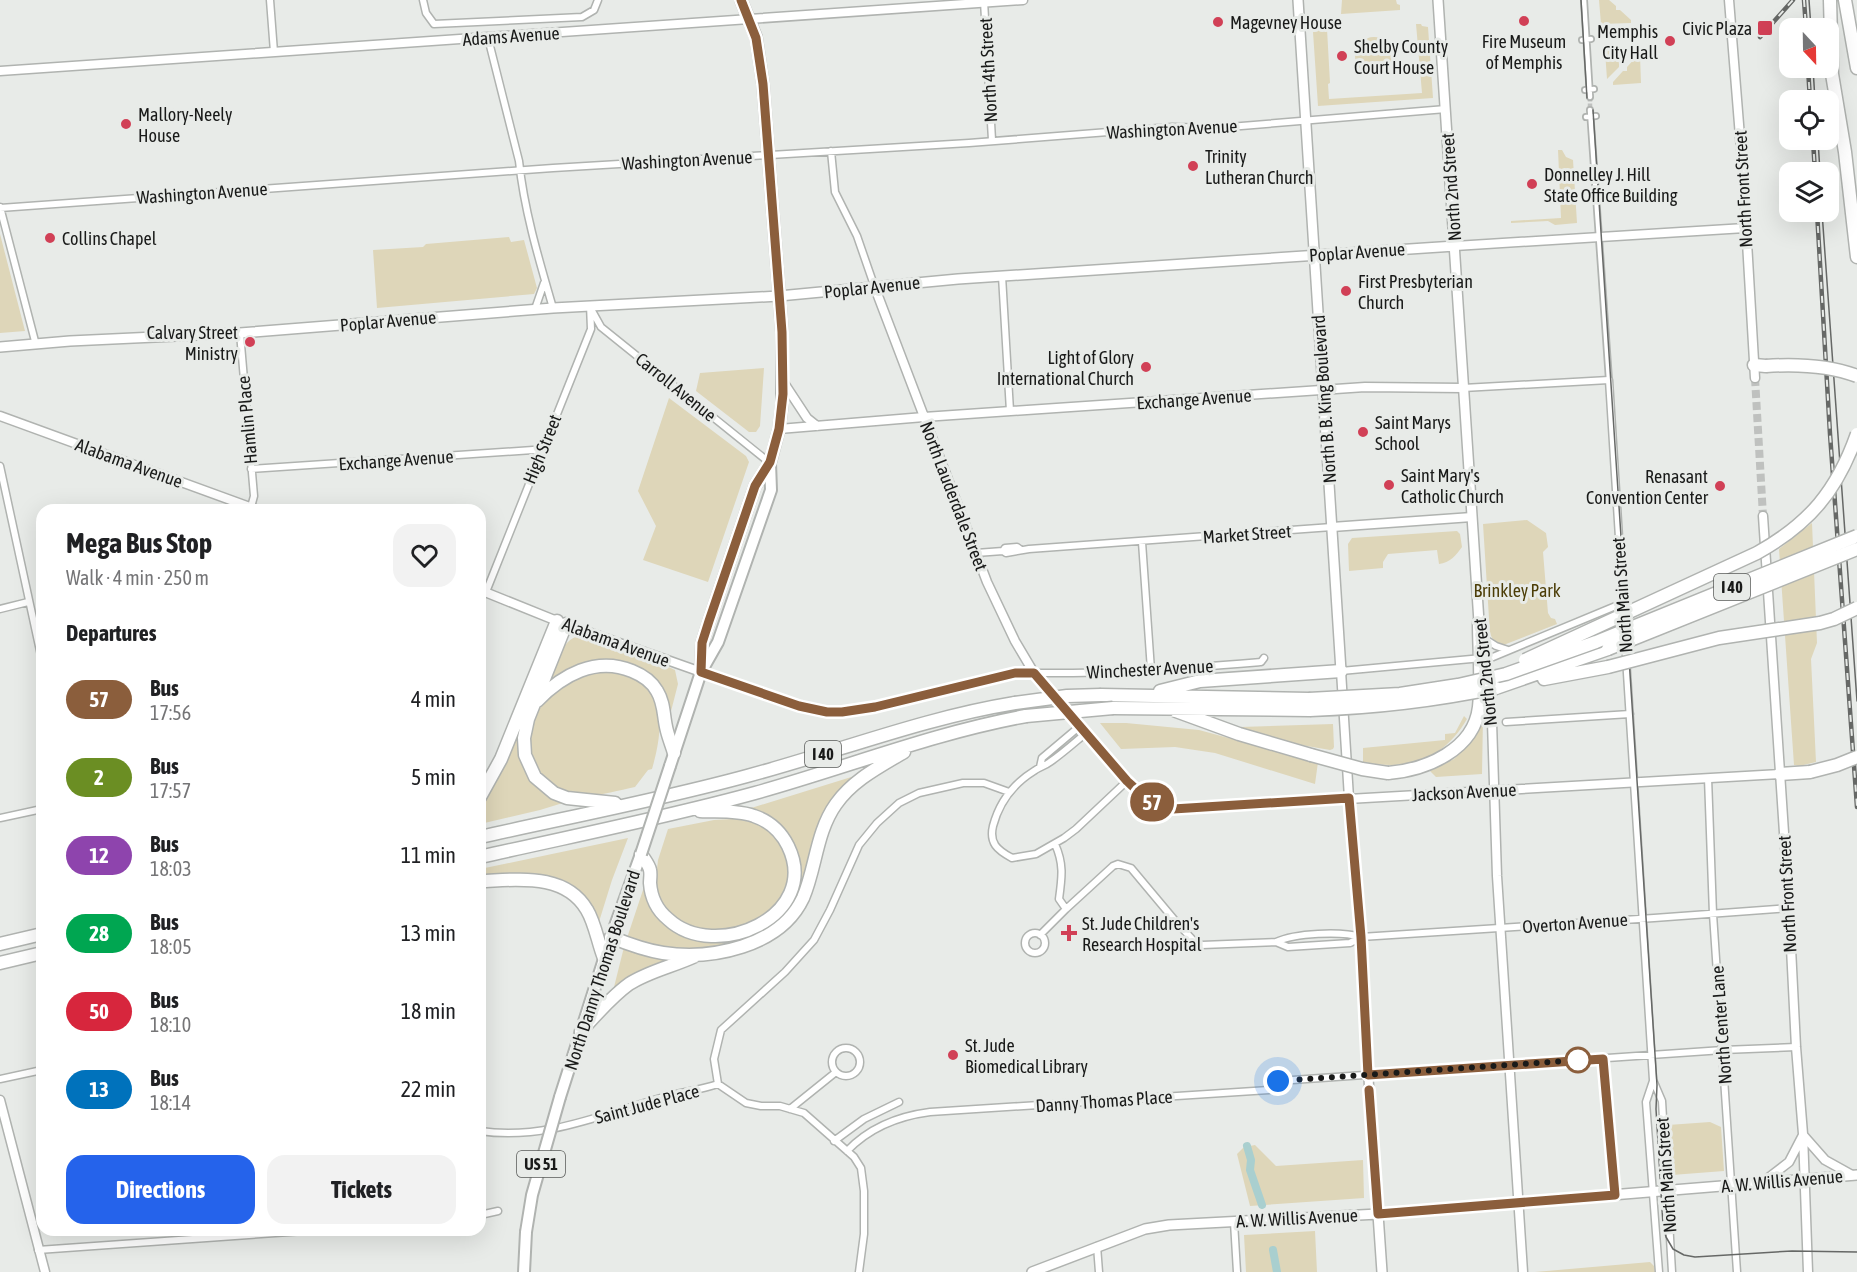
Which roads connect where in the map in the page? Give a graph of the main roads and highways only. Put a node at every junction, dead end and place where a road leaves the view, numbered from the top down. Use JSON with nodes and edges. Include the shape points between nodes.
{"nodes":[{"id":1,"x":741,"y":0,"type":"edge"},
{"id":2,"x":1298,"y":0,"type":"edge"},
{"id":3,"x":1438,"y":0,"type":"edge"},
{"id":4,"x":1830,"y":0,"type":"edge"},
{"id":5,"x":1845,"y":0,"type":"edge"},
{"id":6,"x":1848,"y":17,"type":"junction"},
{"id":7,"x":1857,"y":46,"type":"edge"},
{"id":8,"x":1857,"y":68,"type":"edge"},
{"id":9,"x":1455,"y":246,"type":"junction"},
{"id":10,"x":1315,"y":255,"type":"junction"},
{"id":11,"x":1857,"y":257,"type":"edge"},
{"id":12,"x":779,"y":296,"type":"junction"},
{"id":13,"x":0,"y":347,"type":"edge"},
{"id":14,"x":1758,"y":370,"type":"road end"},
{"id":15,"x":1857,"y":376,"type":"edge"},
{"id":16,"x":1857,"y":434,"type":"edge"},
{"id":17,"x":770,"y":462,"type":"junction"},
{"id":18,"x":1857,"y":536,"type":"edge"},
{"id":19,"x":1857,"y":549,"type":"edge"},
{"id":20,"x":1857,"y":608,"type":"edge"},
{"id":21,"x":1479,"y":622,"type":"joint"},
{"id":22,"x":1341,"y":671,"type":"joint"},
{"id":23,"x":701,"y":672,"type":"junction"},
{"id":24,"x":1484,"y":679,"type":"junction"},
{"id":25,"x":1496,"y":688,"type":"junction"},
{"id":26,"x":1144,"y":695,"type":"junction"},
{"id":27,"x":534,"y":704,"type":"junction"},
{"id":28,"x":1310,"y":704,"type":"junction"},
{"id":29,"x":1166,"y":708,"type":"junction"},
{"id":30,"x":920,"y":742,"type":"junction"},
{"id":31,"x":674,"y":753,"type":"junction"},
{"id":32,"x":1857,"y":757,"type":"edge"},
{"id":33,"x":1780,"y":774,"type":"road end"},
{"id":34,"x":486,"y":786,"type":"edge"},
{"id":35,"x":630,"y":804,"type":"junction"},
{"id":36,"x":687,"y":811,"type":"junction"},
{"id":37,"x":486,"y":836,"type":"edge"},
{"id":38,"x":641,"y":854,"type":"junction"},
{"id":39,"x":486,"y":856,"type":"edge"},
{"id":40,"x":486,"y":881,"type":"edge"},
{"id":41,"x":36,"y":935,"type":"edge"},
{"id":42,"x":611,"y":937,"type":"junction"},
{"id":43,"x":0,"y":944,"type":"edge"},
{"id":44,"x":36,"y":954,"type":"edge"},
{"id":45,"x":699,"y":955,"type":"junction"},
{"id":46,"x":604,"y":958,"type":"junction"},
{"id":47,"x":0,"y":963,"type":"edge"},
{"id":48,"x":581,"y":1031,"type":"junction"},
{"id":49,"x":1855,"y":1175,"type":"edge"},
{"id":50,"x":1378,"y":1214,"type":"junction"},
{"id":51,"x":524,"y":1272,"type":"edge"},
{"id":52,"x":1032,"y":1272,"type":"edge"},
{"id":53,"x":1382,"y":1272,"type":"edge"}],
"edges":[{"from":1,"to":12,"type":"main road","name":"North Danny Thomas Boulevard","number":"US 51","via":[[751,20],[760,57]]},
{"from":2,"to":10,"type":"main road","name":"North B. B. King Boulevard"},
{"from":3,"to":9,"type":"main road","name":"North 2nd Street"},
{"from":4,"to":11,"type":"highway","via":[[1832,74]]},
{"from":5,"to":6,"type":"highway"},
{"from":6,"to":7,"type":"highway"},
{"from":6,"to":8,"type":"highway"},
{"from":9,"to":10,"type":"main road","name":"Poplar Avenue"},
{"from":9,"to":21,"type":"main road","name":"North 2nd Street"},
{"from":10,"to":12,"type":"main road","name":"Poplar Avenue"},
{"from":10,"to":22,"type":"main road","name":"North B. B. King Boulevard"},
{"from":12,"to":13,"type":"main road","name":"Poplar Avenue","via":[[590,305],[240,333]]},
{"from":12,"to":17,"type":"main road","name":"North Danny Thomas Boulevard","number":"US 51","via":[[782,380],[779,429]]},
{"from":14,"to":15,"type":"highway","bridge":true,"via":[[1809,366]]},
{"from":16,"to":24,"type":"highway","bridge":true,"via":[[1827,495],[1788,534],[1746,558]]},
{"from":17,"to":23,"type":"main road","name":"North Danny Thomas Boulevard","number":"US 51","via":[[755,486],[709,621],[702,643]]},
{"from":17,"to":23,"type":"main road","name":"North Danny Thomas Boulevard","number":"US 51","via":[[771,490],[718,642]]},
{"from":18,"to":24,"type":"highway","number":"I 40","bridge":true,"via":[[1568,653]]},
{"from":19,"to":25,"type":"highway","number":"I 40","bridge":true,"via":[[1608,649]]},
{"from":20,"to":25,"type":"highway","bridge":true,"via":[[1834,620],[1719,638],[1608,667]]},
{"from":21,"to":29,"type":"highway","bridge":true,"via":[[1479,708],[1471,728],[1451,751],[1413,770],[1388,773],[1362,769],[1239,734]]},
{"from":22,"to":26,"type":"highway","via":[[1200,681]]},
{"from":23,"to":31,"type":"main road","name":"North Danny Thomas Boulevard","number":"US 51"},
{"from":24,"to":28,"type":"highway","number":"I 40","bridge":true},
{"from":25,"to":28,"type":"highway","number":"I 40","bridge":true,"via":[[1412,704],[1362,708]]},
{"from":26,"to":28,"type":"highway","number":"I 40"},
{"from":26,"to":35,"type":"highway","number":"I 40","bridge":true,"via":[[1067,696],[951,715],[748,776]]},
{"from":27,"to":31,"type":"highway","via":[[557,683],[580,670],[596,666],[627,669],[648,680],[657,690]]},
{"from":27,"to":34,"type":"highway","via":[[562,622]]},
{"from":27,"to":35,"type":"highway","via":[[523,747],[527,763],[540,783],[567,798]]},
{"from":28,"to":29,"type":"highway","number":"I 40"},
{"from":29,"to":30,"type":"highway","number":"I 40","bridge":true,"via":[[1113,708],[1026,716]]},
{"from":30,"to":36,"type":"highway","number":"I 40"},
{"from":30,"to":45,"type":"highway","via":[[862,777],[836,804],[823,831],[802,900],[788,920],[750,943]]},
{"from":31,"to":38,"type":"main road","name":"North Danny Thomas Boulevard","number":"US 51","bridge":true},
{"from":32,"to":33,"type":"highway","bridge":true,"via":[[1810,772]]},
{"from":35,"to":37,"type":"highway","number":"I 40"},
{"from":36,"to":38,"type":"highway","via":[[745,814],[763,820],[779,833],[789,849],[794,877],[786,901],[774,916],[756,927],[726,935],[681,929],[658,907],[651,889],[650,870]]},
{"from":36,"to":39,"type":"highway","number":"I 40"},
{"from":38,"to":42,"type":"main road","name":"North Danny Thomas Boulevard","number":"US 51"},
{"from":40,"to":46,"type":"highway","via":[[535,880],[566,889],[587,911]]},
{"from":41,"to":43,"type":"highway"},
{"from":42,"to":45,"type":"highway","via":[[653,951]]},
{"from":42,"to":46,"type":"main road","name":"North Danny Thomas Boulevard","number":"US 51"},
{"from":44,"to":47,"type":"highway"},
{"from":45,"to":48,"type":"highway","via":[[629,984]]},
{"from":46,"to":48,"type":"main road","name":"North Danny Thomas Boulevard","number":"US 51"},
{"from":48,"to":51,"type":"main road","name":"North Danny Thomas Boulevard","number":"US 51","bridge":true,"via":[[532,1195]]},
{"from":49,"to":50,"type":"main road","name":"A. W. Willis Avenue"},
{"from":50,"to":52,"type":"main road","name":"A. W. Willis Avenue","via":[[1145,1229]]},
{"from":50,"to":53,"type":"main road"}]}
